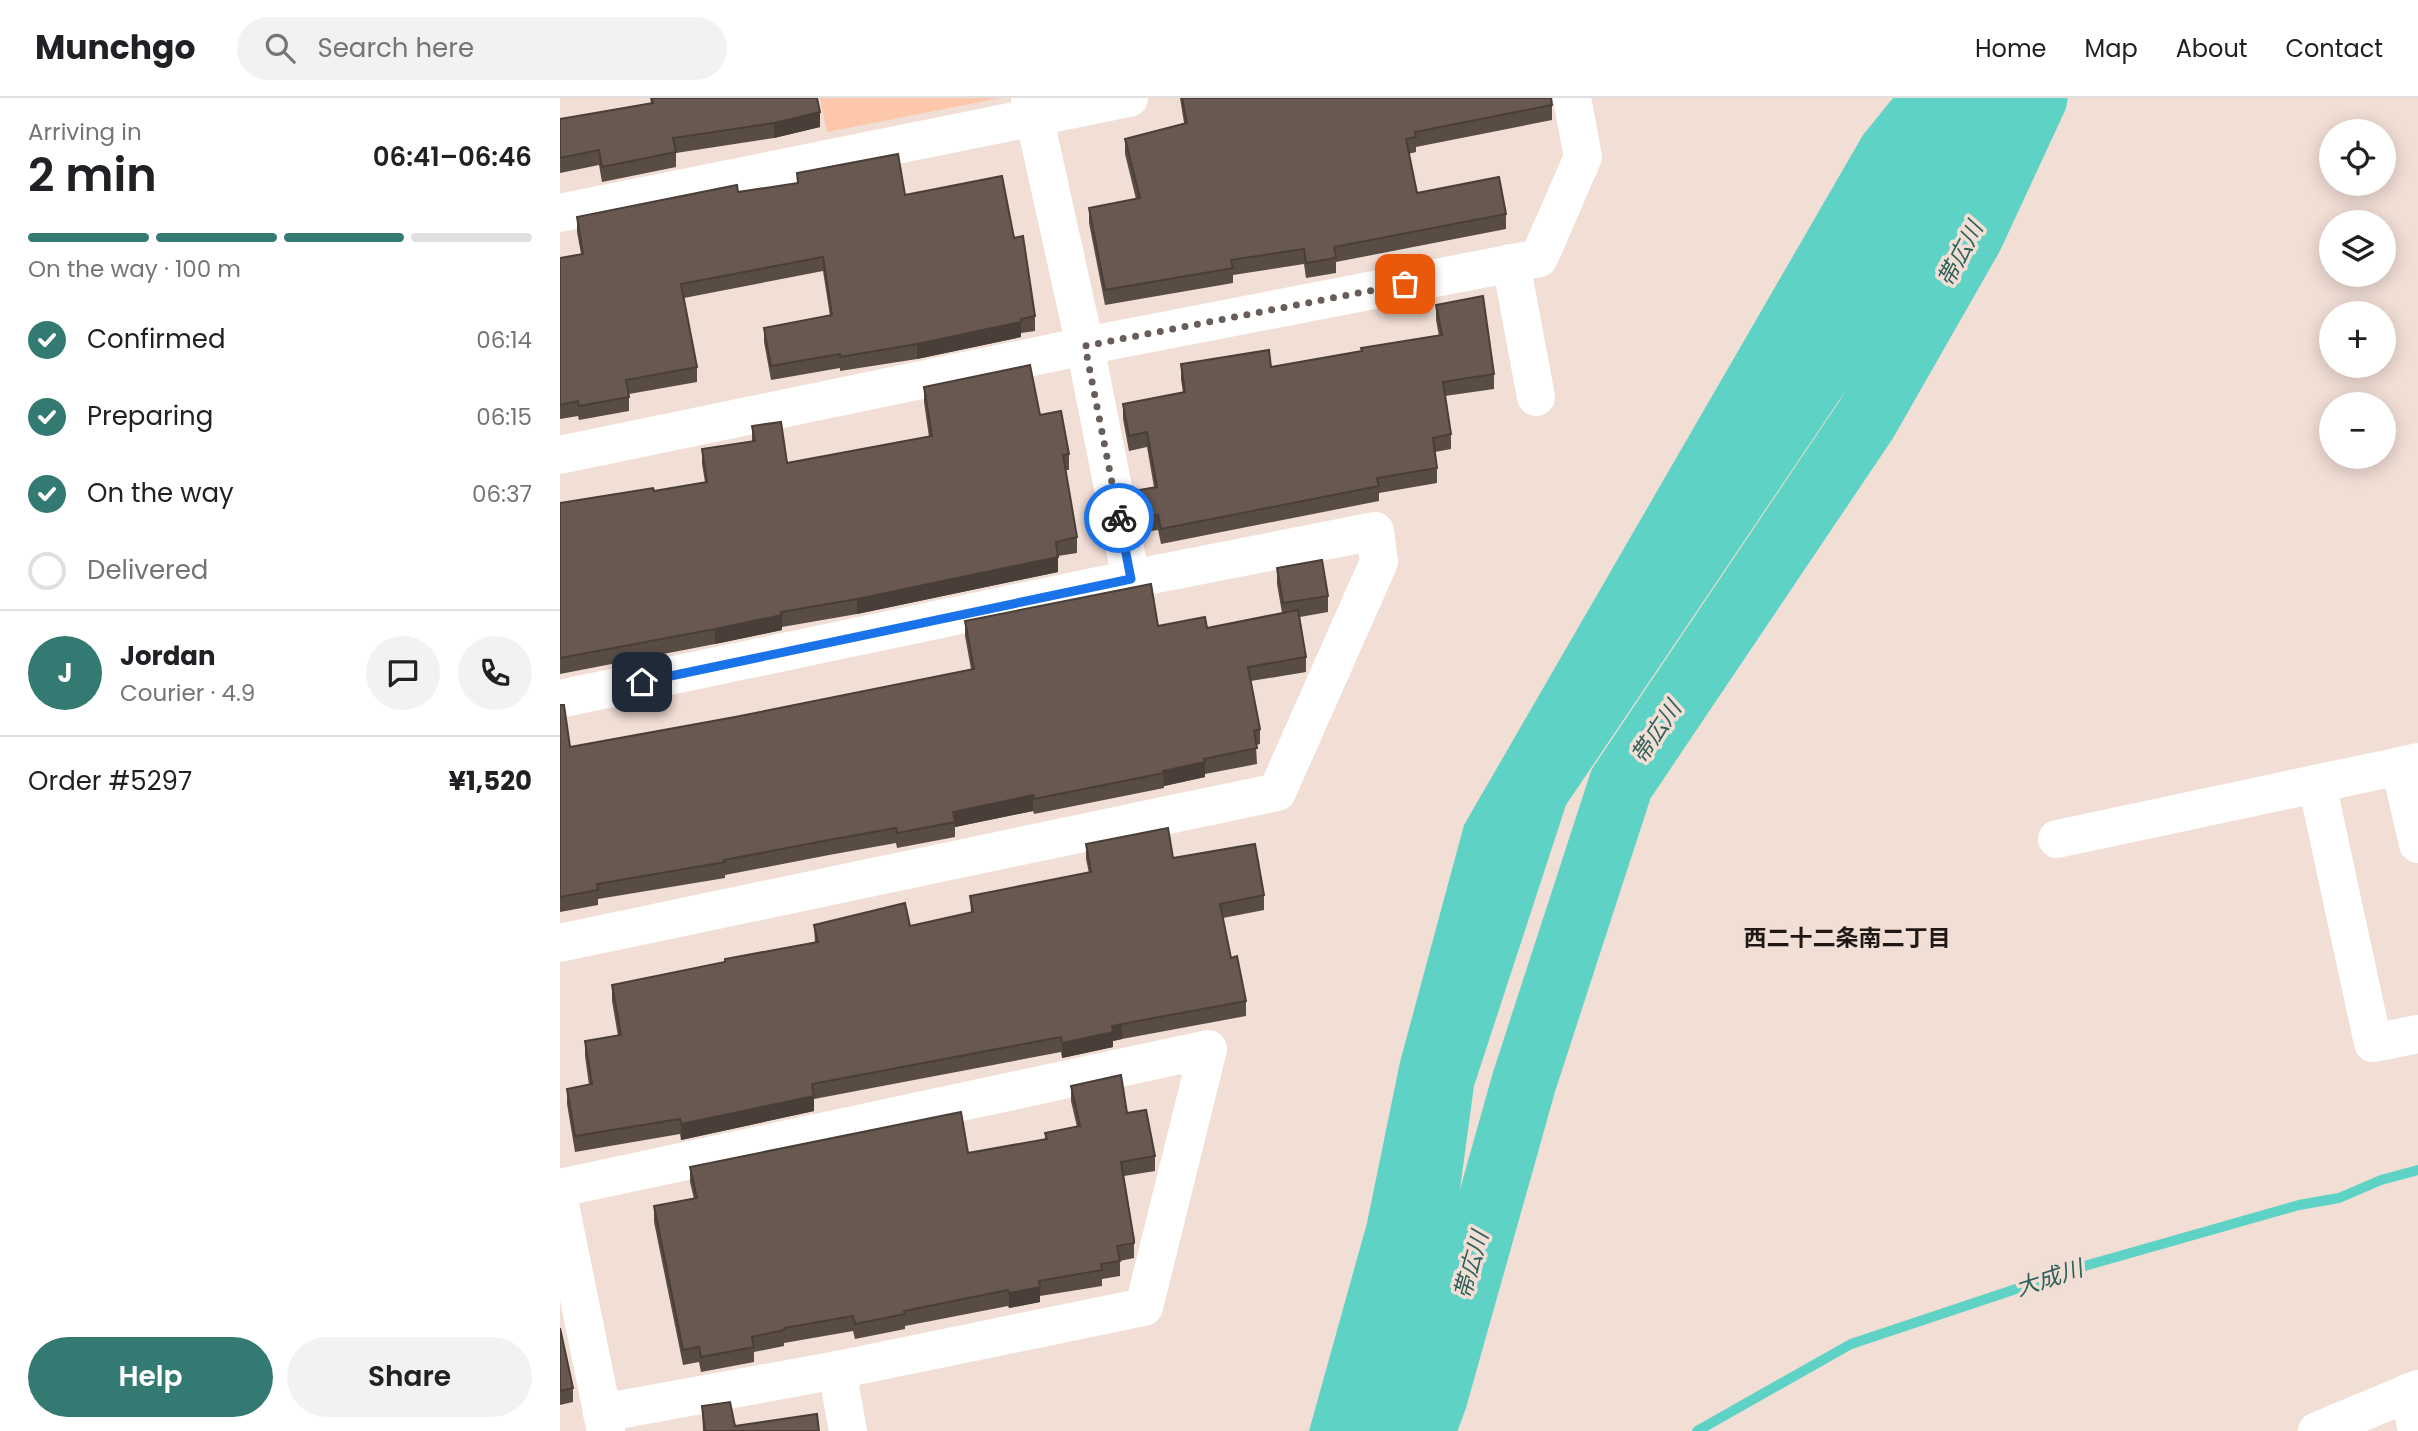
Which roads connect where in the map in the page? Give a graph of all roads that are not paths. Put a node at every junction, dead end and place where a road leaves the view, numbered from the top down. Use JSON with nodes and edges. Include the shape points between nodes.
{"nodes":[{"id":1,"x":1129,"y":98,"type":"edge"},
{"id":2,"x":1572,"y":98,"type":"edge"},
{"id":3,"x":1032,"y":108,"type":"edge"},
{"id":4,"x":560,"y":213,"type":"edge"},
{"id":5,"x":1511,"y":263,"type":"junction"},
{"id":6,"x":1085,"y":346,"type":"junction"},
{"id":7,"x":1536,"y":397,"type":"dead end"},
{"id":8,"x":560,"y":455,"type":"edge"},
{"id":9,"x":1131,"y":579,"type":"junction"},
{"id":10,"x":560,"y":699,"type":"edge"},
{"id":11,"x":2409,"y":764,"type":"edge"},
{"id":12,"x":2317,"y":784,"type":"junction"},
{"id":13,"x":2057,"y":839,"type":"dead end"},
{"id":14,"x":2418,"y":844,"type":"edge"},
{"id":15,"x":560,"y":943,"type":"edge"},
{"id":16,"x":2418,"y":1034,"type":"edge"},
{"id":17,"x":560,"y":1188,"type":"edge"},
{"id":18,"x":560,"y":1205,"type":"edge"},
{"id":19,"x":836,"y":1370,"type":"junction"},
{"id":20,"x":2414,"y":1391,"type":"edge"},
{"id":21,"x":604,"y":1422,"type":"edge"},
{"id":22,"x":848,"y":1431,"type":"edge"},
{"id":23,"x":2317,"y":1431,"type":"edge"},
{"id":24,"x":2417,"y":1431,"type":"edge"}],
"edges":[{"from":1,"to":3,"type":"street"},
{"from":2,"to":5,"type":"street","via":[[1583,157],[1539,258]]},
{"from":3,"to":4,"type":"street"},
{"from":3,"to":6,"type":"street"},
{"from":5,"to":6,"type":"street"},
{"from":5,"to":7,"type":"street"},
{"from":6,"to":8,"type":"street"},
{"from":6,"to":9,"type":"street"},
{"from":9,"to":10,"type":"street"},
{"from":9,"to":15,"type":"street","via":[[1375,531],[1379,562],[1277,792]]},
{"from":11,"to":12,"type":"street"},
{"from":11,"to":14,"type":"street"},
{"from":12,"to":13,"type":"street"},
{"from":12,"to":16,"type":"street","via":[[2373,1043]]},
{"from":17,"to":19,"type":"street","via":[[1208,1049],[1144,1307]]},
{"from":18,"to":21,"type":"street"},
{"from":19,"to":21,"type":"street"},
{"from":19,"to":22,"type":"street"},
{"from":20,"to":23,"type":"street"},
{"from":20,"to":24,"type":"street"}]}
